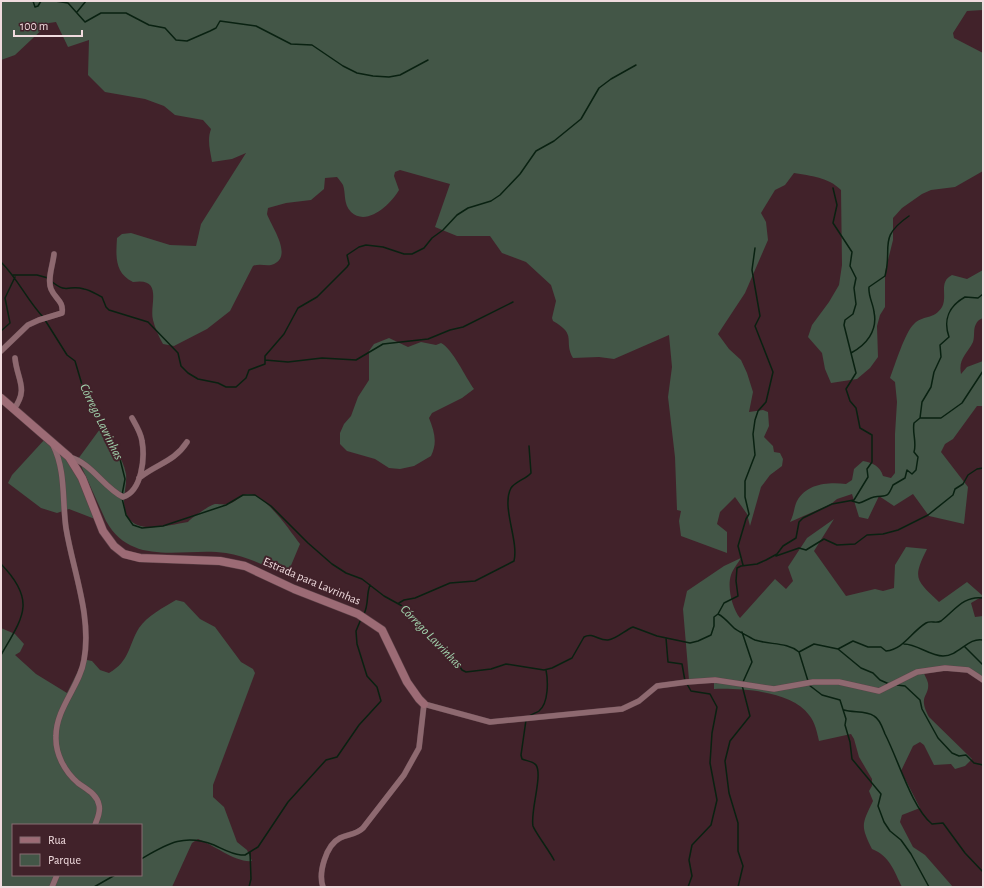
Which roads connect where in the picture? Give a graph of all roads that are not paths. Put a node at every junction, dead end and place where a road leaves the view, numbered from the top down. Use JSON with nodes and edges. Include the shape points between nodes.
{"nodes":[{"id":1,"x":54,"y":254,"type":"dead end"},
{"id":2,"x":1,"y":351,"type":"edge"},
{"id":3,"x":15,"y":358,"type":"dead end"},
{"id":4,"x":1,"y":398,"type":"edge"},
{"id":5,"x":14,"y":409,"type":"junction"},
{"id":6,"x":132,"y":418,"type":"dead end"},
{"id":7,"x":51,"y":441,"type":"junction"},
{"id":8,"x":187,"y":442,"type":"dead end"},
{"id":9,"x":70,"y":457,"type":"junction"},
{"id":10,"x":139,"y":478,"type":"junction"},
{"id":11,"x":983,"y":680,"type":"edge"},
{"id":12,"x":424,"y":704,"type":"junction"},
{"id":13,"x":95,"y":824,"type":"edge"},
{"id":14,"x":57,"y":876,"type":"edge"},
{"id":15,"x":52,"y":887,"type":"edge"},
{"id":16,"x":323,"y":887,"type":"edge"}],
"edges":[{"from":1,"to":2,"type":"street","via":[[50,287],[61,302],[62,313],[28,325]]},
{"from":3,"to":5,"type":"street","via":[[23,390],[21,399]]},
{"from":4,"to":5,"type":"street","name":"Estrada para Lavrinhas"},
{"from":5,"to":7,"type":"street","name":"Estrada para Lavrinhas"},
{"from":6,"to":10,"type":"street","via":[[142,441]]},
{"from":7,"to":9,"type":"street","name":"Estrada para Lavrinhas"},
{"from":7,"to":13,"type":"street","via":[[61,467],[67,531],[86,631],[83,665],[57,727],[56,744],[63,765],[70,775],[97,799],[99,812]]},
{"from":8,"to":10,"type":"street","via":[[174,458]]},
{"from":9,"to":10,"type":"street","via":[[81,461],[123,497],[132,491]]},
{"from":9,"to":12,"type":"street","name":"Estrada para Lavrinhas","via":[[82,478],[103,532],[124,554],[140,558],[220,561],[245,566],[294,589],[358,614],[382,630],[407,682]]},
{"from":11,"to":12,"type":"street","via":[[968,670],[945,668],[917,672],[879,691],[839,682],[813,682],[774,689],[715,680],[687,682],[657,686],[639,701],[622,709],[490,722]]},
{"from":12,"to":16,"type":"street","via":[[419,748],[404,774],[363,828],[355,834],[339,838],[331,845],[325,860]]},
{"from":14,"to":15,"type":"street"}]}
